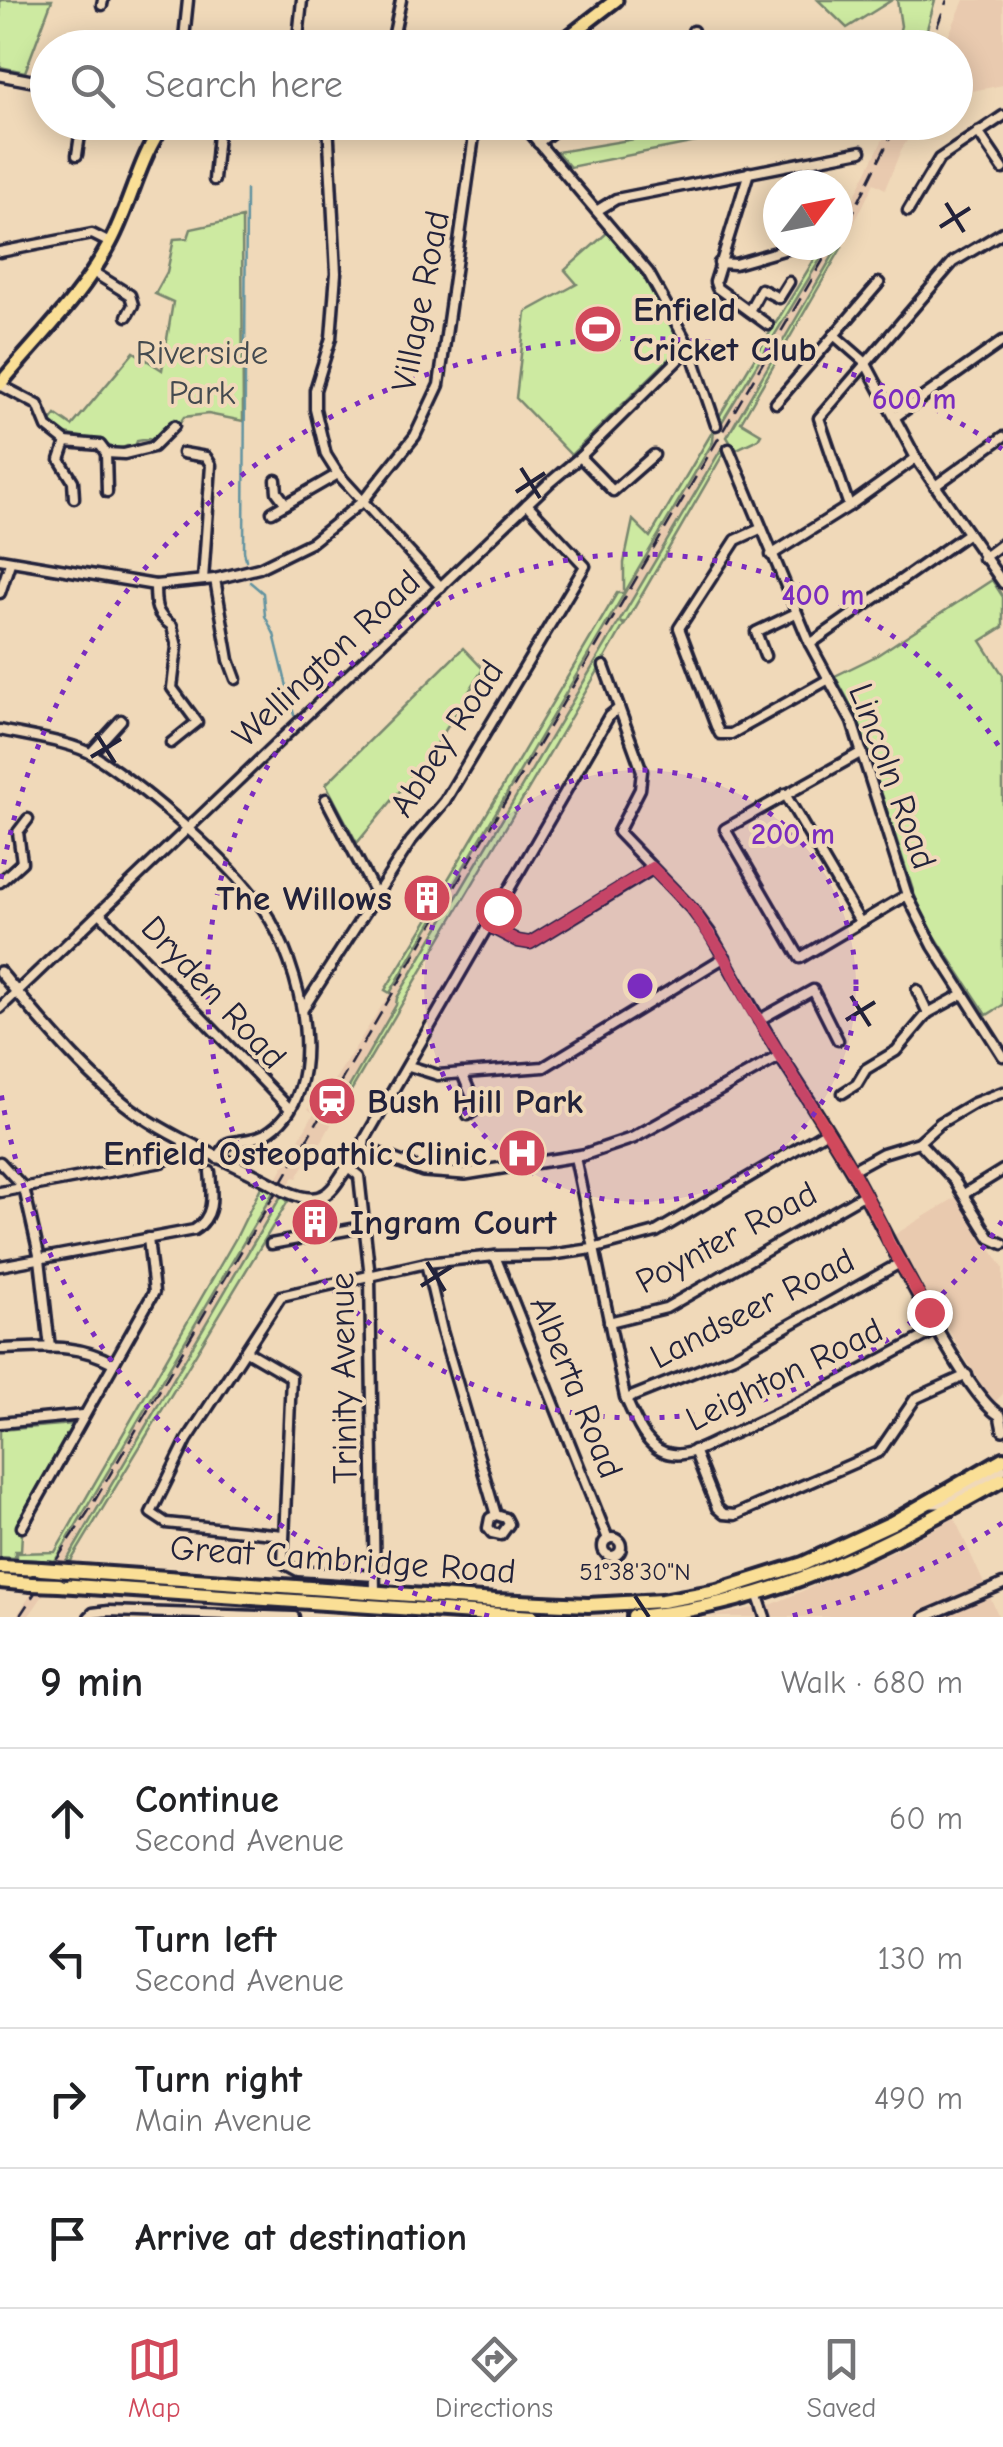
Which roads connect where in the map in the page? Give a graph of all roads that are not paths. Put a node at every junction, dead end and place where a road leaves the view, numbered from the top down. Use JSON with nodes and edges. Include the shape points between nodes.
{"nodes":[{"id":1,"x":188,"y":0,"type":"edge"},
{"id":2,"x":302,"y":0,"type":"edge"},
{"id":3,"x":401,"y":0,"type":"edge"},
{"id":4,"x":614,"y":1,"type":"edge"},
{"id":5,"x":185,"y":30,"type":"edge"},
{"id":6,"x":299,"y":30,"type":"edge"},
{"id":7,"x":395,"y":30,"type":"edge"},
{"id":8,"x":577,"y":30,"type":"edge"},
{"id":9,"x":0,"y":75,"type":"edge"},
{"id":10,"x":30,"y":81,"type":"edge"},
{"id":11,"x":1003,"y":116,"type":"edge"},
{"id":12,"x":978,"y":132,"type":"junction"},
{"id":13,"x":973,"y":135,"type":"edge"},
{"id":14,"x":79,"y":140,"type":"edge"},
{"id":15,"x":154,"y":140,"type":"edge"},
{"id":16,"x":217,"y":140,"type":"edge"},
{"id":17,"x":329,"y":140,"type":"edge"},
{"id":18,"x":473,"y":140,"type":"edge"},
{"id":19,"x":536,"y":140,"type":"edge"},
{"id":20,"x":542,"y":140,"type":"edge"},
{"id":21,"x":966,"y":140,"type":"edge"},
{"id":22,"x":538,"y":143,"type":"junction"},
{"id":23,"x":860,"y":151,"type":"dead end"},
{"id":24,"x":77,"y":155,"type":"dead end"},
{"id":25,"x":1003,"y":169,"type":"edge"},
{"id":26,"x":748,"y":172,"type":"junction"},
{"id":27,"x":214,"y":180,"type":"dead end"},
{"id":28,"x":598,"y":210,"type":"junction"},
{"id":29,"x":908,"y":211,"type":"dead end"},
{"id":30,"x":1003,"y":232,"type":"edge"},
{"id":31,"x":110,"y":242,"type":"junction"},
{"id":32,"x":0,"y":252,"type":"edge"},
{"id":33,"x":763,"y":256,"type":"edge"},
{"id":34,"x":719,"y":263,"type":"junction"},
{"id":35,"x":93,"y":272,"type":"junction"},
{"id":36,"x":789,"y":282,"type":"dead end"},
{"id":37,"x":880,"y":283,"type":"dead end"},
{"id":38,"x":749,"y":311,"type":"junction"},
{"id":39,"x":127,"y":316,"type":"dead end"},
{"id":40,"x":768,"y":324,"type":"dead end"},
{"id":41,"x":834,"y":335,"type":"junction"},
{"id":42,"x":1003,"y":341,"type":"edge"},
{"id":43,"x":690,"y":348,"type":"junction"},
{"id":44,"x":865,"y":362,"type":"junction"},
{"id":45,"x":0,"y":384,"type":"edge"},
{"id":46,"x":776,"y":404,"type":"dead end"},
{"id":47,"x":895,"y":418,"type":"junction"},
{"id":48,"x":716,"y":425,"type":"dead end"},
{"id":49,"x":174,"y":426,"type":"dead end"},
{"id":50,"x":1003,"y":437,"type":"edge"},
{"id":51,"x":66,"y":442,"type":"junction"},
{"id":52,"x":728,"y":449,"type":"dead end"},
{"id":53,"x":184,"y":452,"type":"dead end"},
{"id":54,"x":106,"y":453,"type":"junction"},
{"id":55,"x":654,"y":454,"type":"dead end"},
{"id":56,"x":580,"y":457,"type":"junction"},
{"id":57,"x":916,"y":458,"type":"junction"},
{"id":58,"x":338,"y":474,"type":"junction"},
{"id":59,"x":276,"y":480,"type":"dead end"},
{"id":60,"x":934,"y":486,"type":"junction"},
{"id":61,"x":106,"y":492,"type":"dead end"},
{"id":62,"x":74,"y":498,"type":"dead end"},
{"id":63,"x":364,"y":501,"type":"junction"},
{"id":64,"x":286,"y":504,"type":"junction"},
{"id":65,"x":527,"y":504,"type":"junction"},
{"id":66,"x":849,"y":506,"type":"junction"},
{"id":67,"x":272,"y":512,"type":"dead end"},
{"id":68,"x":760,"y":528,"type":"junction"},
{"id":69,"x":967,"y":534,"type":"junction"},
{"id":70,"x":1003,"y":543,"type":"edge"},
{"id":71,"x":771,"y":555,"type":"junction"},
{"id":72,"x":984,"y":558,"type":"junction"},
{"id":73,"x":0,"y":559,"type":"edge"},
{"id":74,"x":10,"y":563,"type":"junction"},
{"id":75,"x":216,"y":579,"type":"junction"},
{"id":76,"x":203,"y":580,"type":"junction"},
{"id":77,"x":1003,"y":583,"type":"edge"},
{"id":78,"x":155,"y":585,"type":"junction"},
{"id":79,"x":441,"y":587,"type":"junction"},
{"id":80,"x":0,"y":593,"type":"edge"},
{"id":81,"x":796,"y":613,"type":"junction"},
{"id":82,"x":750,"y":620,"type":"dead end"},
{"id":83,"x":756,"y":632,"type":"junction"},
{"id":84,"x":810,"y":644,"type":"junction"},
{"id":85,"x":765,"y":656,"type":"dead end"},
{"id":86,"x":604,"y":666,"type":"dead end"},
{"id":87,"x":236,"y":679,"type":"dead end"},
{"id":88,"x":829,"y":679,"type":"junction"},
{"id":89,"x":619,"y":708,"type":"junction"},
{"id":90,"x":120,"y":720,"type":"dead end"},
{"id":91,"x":0,"y":730,"type":"edge"},
{"id":92,"x":171,"y":743,"type":"dead end"},
{"id":93,"x":862,"y":752,"type":"junction"},
{"id":94,"x":91,"y":753,"type":"junction"},
{"id":95,"x":785,"y":794,"type":"junction"},
{"id":96,"x":326,"y":803,"type":"dead end"},
{"id":97,"x":28,"y":818,"type":"dead end"},
{"id":98,"x":186,"y":829,"type":"junction"},
{"id":99,"x":652,"y":868,"type":"junction"},
{"id":100,"x":0,"y":882,"type":"edge"},
{"id":101,"x":376,"y":895,"type":"junction"},
{"id":102,"x":907,"y":896,"type":"junction"},
{"id":103,"x":100,"y":913,"type":"junction"},
{"id":104,"x":860,"y":922,"type":"junction"},
{"id":105,"x":489,"y":926,"type":"junction"},
{"id":106,"x":725,"y":958,"type":"junction"},
{"id":107,"x":0,"y":972,"type":"edge"},
{"id":108,"x":916,"y":990,"type":"dead end"},
{"id":109,"x":17,"y":992,"type":"junction"},
{"id":110,"x":963,"y":994,"type":"junction"},
{"id":111,"x":0,"y":1008,"type":"edge"},
{"id":112,"x":303,"y":1009,"type":"junction"},
{"id":113,"x":928,"y":1013,"type":"junction"},
{"id":114,"x":759,"y":1020,"type":"junction"},
{"id":115,"x":838,"y":1040,"type":"dead end"},
{"id":116,"x":780,"y":1056,"type":"junction"},
{"id":117,"x":1003,"y":1056,"type":"edge"},
{"id":118,"x":409,"y":1066,"type":"junction"},
{"id":119,"x":462,"y":1073,"type":"junction"},
{"id":120,"x":1003,"y":1092,"type":"edge"},
{"id":121,"x":843,"y":1093,"type":"dead end"},
{"id":122,"x":289,"y":1108,"type":"junction"},
{"id":123,"x":468,"y":1116,"type":"dead end"},
{"id":124,"x":827,"y":1131,"type":"junction"},
{"id":125,"x":185,"y":1141,"type":"junction"},
{"id":126,"x":919,"y":1142,"type":"junction"},
{"id":127,"x":363,"y":1152,"type":"junction"},
{"id":128,"x":575,"y":1157,"type":"junction"},
{"id":129,"x":217,"y":1158,"type":"junction"},
{"id":130,"x":0,"y":1162,"type":"edge"},
{"id":131,"x":350,"y":1168,"type":"junction"},
{"id":132,"x":852,"y":1170,"type":"junction"},
{"id":133,"x":1003,"y":1170,"type":"edge"},
{"id":134,"x":210,"y":1172,"type":"dead end"},
{"id":135,"x":24,"y":1188,"type":"junction"},
{"id":136,"x":0,"y":1192,"type":"edge"},
{"id":137,"x":865,"y":1194,"type":"junction"},
{"id":138,"x":964,"y":1194,"type":"junction"},
{"id":139,"x":363,"y":1227,"type":"junction"},
{"id":140,"x":148,"y":1238,"type":"junction"},
{"id":141,"x":270,"y":1244,"type":"dead end"},
{"id":142,"x":1003,"y":1244,"type":"edge"},
{"id":143,"x":592,"y":1249,"type":"junction"},
{"id":144,"x":495,"y":1256,"type":"junction"},
{"id":145,"x":40,"y":1259,"type":"junction"},
{"id":146,"x":426,"y":1263,"type":"junction"},
{"id":147,"x":900,"y":1263,"type":"junction"},
{"id":148,"x":0,"y":1266,"type":"edge"},
{"id":149,"x":370,"y":1277,"type":"junction"},
{"id":150,"x":610,"y":1322,"type":"junction"},
{"id":151,"x":938,"y":1329,"type":"junction"},
{"id":152,"x":50,"y":1348,"type":"junction"},
{"id":153,"x":0,"y":1349,"type":"edge"},
{"id":154,"x":248,"y":1352,"type":"junction"},
{"id":155,"x":113,"y":1363,"type":"junction"},
{"id":156,"x":967,"y":1375,"type":"junction"},
{"id":157,"x":626,"y":1399,"type":"junction"},
{"id":158,"x":1002,"y":1412,"type":"edge"},
{"id":159,"x":82,"y":1415,"type":"junction"},
{"id":160,"x":0,"y":1424,"type":"edge"},
{"id":161,"x":1003,"y":1430,"type":"edge"},
{"id":162,"x":694,"y":1450,"type":"junction"},
{"id":163,"x":1003,"y":1459,"type":"edge"},
{"id":164,"x":1003,"y":1469,"type":"edge"},
{"id":165,"x":1003,"y":1479,"type":"edge"},
{"id":166,"x":929,"y":1503,"type":"junction"},
{"id":167,"x":496,"y":1515,"type":"dead end"},
{"id":168,"x":22,"y":1527,"type":"dead end"},
{"id":169,"x":283,"y":1535,"type":"junction"},
{"id":170,"x":608,"y":1538,"type":"dead end"},
{"id":171,"x":0,"y":1567,"type":"edge"},
{"id":172,"x":375,"y":1576,"type":"junction"},
{"id":173,"x":0,"y":1581,"type":"edge"},
{"id":174,"x":1003,"y":1584,"type":"edge"},
{"id":175,"x":755,"y":1588,"type":"junction"},
{"id":176,"x":375,"y":1592,"type":"junction"},
{"id":177,"x":420,"y":1610,"type":"junction"},
{"id":178,"x":496,"y":1611,"type":"edge"},
{"id":179,"x":258,"y":1616,"type":"edge"},
{"id":180,"x":88,"y":1617,"type":"edge"},
{"id":181,"x":294,"y":1617,"type":"edge"},
{"id":182,"x":533,"y":1617,"type":"edge"},
{"id":183,"x":634,"y":1617,"type":"edge"},
{"id":184,"x":765,"y":1617,"type":"edge"},
{"id":185,"x":925,"y":1617,"type":"edge"}],
"edges":[{"from":1,"to":5,"type":"street"},
{"from":2,"to":6,"type":"street"},
{"from":3,"to":7,"type":"street"},
{"from":4,"to":8,"type":"main road"},
{"from":9,"to":10,"type":"street"},
{"from":11,"to":12,"type":"street"},
{"from":12,"to":13,"type":"street"},
{"from":12,"to":25,"type":"street"},
{"from":14,"to":24,"type":"street"},
{"from":15,"to":31,"type":"main road"},
{"from":16,"to":27,"type":"street"},
{"from":17,"to":58,"type":"street","via":[[336,273],[314,409]]},
{"from":18,"to":63,"type":"street","name":"Village Road","via":[[439,385],[416,436]]},
{"from":19,"to":22,"type":"street"},
{"from":20,"to":22,"type":"street"},
{"from":21,"to":29,"type":"street","via":[[939,159]]},
{"from":22,"to":28,"type":"street"},
{"from":23,"to":26,"type":"street"},
{"from":26,"to":28,"type":"street","via":[[616,199]]},
{"from":26,"to":34,"type":"street"},
{"from":28,"to":43,"type":"street","via":[[648,272]]},
{"from":30,"to":44,"type":"street","via":[[954,262]]},
{"from":31,"to":32,"type":"street","via":[[92,234]]},
{"from":31,"to":35,"type":"main road"},
{"from":33,"to":34,"type":"street"},
{"from":34,"to":38,"type":"street","via":[[717,288]]},
{"from":35,"to":39,"type":"street","via":[[130,295]]},
{"from":35,"to":45,"type":"main road"},
{"from":36,"to":38,"type":"street","via":[[780,298],[761,289]]},
{"from":37,"to":41,"type":"street"},
{"from":38,"to":40,"type":"street"},
{"from":41,"to":44,"type":"street"},
{"from":41,"to":46,"type":"street"},
{"from":42,"to":47,"type":"street"},
{"from":43,"to":48,"type":"street"},
{"from":43,"to":56,"type":"street","name":"Wellington Road"},
{"from":44,"to":47,"type":"street"},
{"from":44,"to":66,"type":"street","via":[[819,418]]},
{"from":45,"to":51,"type":"street","via":[[38,405],[47,427]]},
{"from":47,"to":57,"type":"street"},
{"from":49,"to":54,"type":"street","via":[[153,447]]},
{"from":50,"to":60,"type":"street"},
{"from":51,"to":54,"type":"street","via":[[100,446]]},
{"from":51,"to":62,"type":"street","via":[[60,460]]},
{"from":52,"to":68,"type":"street","name":"Lincoln Road"},
{"from":53,"to":76,"type":"street","via":[[206,456],[212,473]]},
{"from":54,"to":61,"type":"street"},
{"from":55,"to":56,"type":"street","via":[[614,491]]},
{"from":56,"to":65,"type":"street","name":"Wellington Road"},
{"from":57,"to":60,"type":"street"},
{"from":57,"to":66,"type":"street"},
{"from":58,"to":63,"type":"street"},
{"from":58,"to":64,"type":"street"},
{"from":59,"to":64,"type":"street"},
{"from":60,"to":69,"type":"street"},
{"from":63,"to":75,"type":"street","name":"Village Road","via":[[312,542],[259,568]]},
{"from":63,"to":79,"type":"street"},
{"from":64,"to":67,"type":"street"},
{"from":65,"to":79,"type":"street","name":"Wellington Road"},
{"from":65,"to":101,"type":"street","name":"Abbey Road","via":[[585,566],[445,801]]},
{"from":66,"to":71,"type":"street"},
{"from":68,"to":71,"type":"street","name":"Lincoln Road"},
{"from":68,"to":88,"type":"street","via":[[736,540],[679,628],[716,726],[720,734],[731,734]]},
{"from":69,"to":72,"type":"street"},
{"from":69,"to":84,"type":"street"},
{"from":70,"to":72,"type":"street"},
{"from":71,"to":81,"type":"street","name":"Lincoln Road"},
{"from":72,"to":77,"type":"street"},
{"from":73,"to":74,"type":"street","name":"Village Road"},
{"from":74,"to":78,"type":"street","name":"Village Road"},
{"from":74,"to":80,"type":"street"},
{"from":75,"to":76,"type":"street","name":"Village Road"},
{"from":75,"to":87,"type":"street"},
{"from":76,"to":78,"type":"street","name":"Village Road"},
{"from":78,"to":92,"type":"street","via":[[155,608],[172,626],[177,648],[172,688],[198,722]]},
{"from":79,"to":98,"type":"street","name":"Wellington Road"},
{"from":81,"to":83,"type":"street"},
{"from":81,"to":84,"type":"street","name":"Lincoln Road"},
{"from":82,"to":83,"type":"street"},
{"from":83,"to":85,"type":"street"},
{"from":84,"to":88,"type":"street","name":"Lincoln Road"},
{"from":86,"to":89,"type":"street"},
{"from":88,"to":93,"type":"street","name":"Lincoln Road"},
{"from":89,"to":99,"type":"street","via":[[642,781],[618,832]]},
{"from":89,"to":105,"type":"street"},
{"from":90,"to":94,"type":"street"},
{"from":91,"to":94,"type":"street"},
{"from":93,"to":95,"type":"street"},
{"from":93,"to":102,"type":"street","name":"Lincoln Road"},
{"from":94,"to":98,"type":"street"},
{"from":95,"to":104,"type":"street"},
{"from":95,"to":104,"type":"street","via":[[725,829],[800,958]]},
{"from":96,"to":101,"type":"street"},
{"from":97,"to":100,"type":"street","via":[[18,832],[22,862]]},
{"from":98,"to":103,"type":"street","name":"Wellington Road"},
{"from":98,"to":112,"type":"street","via":[[264,911],[289,960]]},
{"from":99,"to":105,"type":"street","via":[[530,943]]},
{"from":99,"to":106,"type":"street","via":[[692,909]]},
{"from":101,"to":112,"type":"street","name":"Abbey Road"},
{"from":102,"to":104,"type":"street"},
{"from":102,"to":110,"type":"street","name":"Lincoln Road"},
{"from":103,"to":109,"type":"street","name":"Wellington Road"},
{"from":103,"to":122,"type":"street","name":"Dryden Road"},
{"from":105,"to":118,"type":"street"},
{"from":106,"to":114,"type":"street"},
{"from":106,"to":119,"type":"street","via":[[544,1067]]},
{"from":107,"to":109,"type":"street"},
{"from":108,"to":113,"type":"street"},
{"from":109,"to":111,"type":"street","name":"Wellington Road"},
{"from":109,"to":125,"type":"street","via":[[116,1096]]},
{"from":110,"to":113,"type":"street"},
{"from":110,"to":117,"type":"street","name":"Lincoln Road"},
{"from":112,"to":122,"type":"street","via":[[305,1064]]},
{"from":113,"to":121,"type":"street","via":[[896,1051]]},
{"from":114,"to":115,"type":"street","via":[[813,990]]},
{"from":114,"to":116,"type":"street"},
{"from":116,"to":124,"type":"street"},
{"from":116,"to":128,"type":"street","via":[[633,1138]]},
{"from":118,"to":119,"type":"street","via":[[430,1074]]},
{"from":118,"to":127,"type":"street"},
{"from":119,"to":123,"type":"street","via":[[477,1109]]},
{"from":120,"to":126,"type":"street","via":[[940,1123]]},
{"from":122,"to":129,"type":"street","via":[[268,1132],[228,1143]]},
{"from":124,"to":132,"type":"street"},
{"from":124,"to":143,"type":"street","via":[[656,1232]]},
{"from":125,"to":129,"type":"street"},
{"from":125,"to":135,"type":"street","via":[[162,1162]]},
{"from":126,"to":132,"type":"street"},
{"from":126,"to":138,"type":"street"},
{"from":127,"to":128,"type":"street","via":[[423,1172],[465,1174]]},
{"from":127,"to":131,"type":"street"},
{"from":128,"to":143,"type":"street","name":"Leighton Road"},
{"from":129,"to":131,"type":"street","via":[[308,1199],[338,1186]]},
{"from":130,"to":135,"type":"street"},
{"from":131,"to":139,"type":"street","name":"Trinity Avenue","via":[[359,1176]]},
{"from":132,"to":137,"type":"street"},
{"from":133,"to":138,"type":"street"},
{"from":134,"to":140,"type":"street","via":[[211,1209],[201,1226]]},
{"from":135,"to":136,"type":"street"},
{"from":135,"to":145,"type":"street"},
{"from":137,"to":147,"type":"street"},
{"from":137,"to":150,"type":"street","name":"Poynter Road","via":[[666,1308]]},
{"from":138,"to":142,"type":"street","via":[[990,1238]]},
{"from":139,"to":141,"type":"street"},
{"from":139,"to":149,"type":"street","name":"Trinity Avenue"},
{"from":140,"to":145,"type":"street"},
{"from":140,"to":155,"type":"street","via":[[154,1292]]},
{"from":143,"to":144,"type":"street"},
{"from":143,"to":150,"type":"street","name":"Leighton Road"},
{"from":144,"to":146,"type":"street"},
{"from":144,"to":170,"type":"street","name":"Alberta Road"},
{"from":145,"to":148,"type":"street"},
{"from":145,"to":152,"type":"street"},
{"from":146,"to":149,"type":"street"},
{"from":146,"to":167,"type":"street"},
{"from":147,"to":151,"type":"street"},
{"from":147,"to":157,"type":"street","name":"Landseer Road","via":[[734,1356]]},
{"from":149,"to":154,"type":"street","via":[[285,1294]]},
{"from":149,"to":172,"type":"street","name":"Trinity Avenue"},
{"from":150,"to":157,"type":"street","name":"Leighton Road"},
{"from":151,"to":156,"type":"street"},
{"from":151,"to":162,"type":"street","name":"Leighton Road","via":[[805,1402]]},
{"from":152,"to":153,"type":"street"},
{"from":152,"to":155,"type":"street","via":[[73,1347]]},
{"from":154,"to":169,"type":"street","via":[[291,1377]]},
{"from":154,"to":169,"type":"street","via":[[187,1440],[151,1513],[166,1523]]},
{"from":155,"to":159,"type":"street"},
{"from":156,"to":158,"type":"street","via":[[987,1406]]},
{"from":156,"to":162,"type":"street","via":[[916,1398],[880,1452],[735,1515],[718,1508]]},
{"from":157,"to":162,"type":"street","name":"Leighton Road","via":[[658,1449]]},
{"from":158,"to":161,"type":"street"},
{"from":159,"to":160,"type":"street"},
{"from":159,"to":168,"type":"street"},
{"from":163,"to":166,"type":"highway","name":"Great Cambridge Road"},
{"from":164,"to":166,"type":"street","via":[[942,1503]]},
{"from":165,"to":175,"type":"highway","name":"Great Cambridge Road","via":[[882,1546],[805,1579]]},
{"from":166,"to":175,"type":"highway","name":"Great Cambridge Road"},
{"from":169,"to":172,"type":"street","via":[[282,1560],[289,1569]]},
{"from":171,"to":176,"type":"highway","name":"Great Cambridge Road","bridge":true},
{"from":172,"to":176,"type":"street","name":"Trinity Avenue"},
{"from":173,"to":177,"type":"highway","name":"Great Cambridge Road","bridge":true},
{"from":174,"to":185,"type":"street"},
{"from":175,"to":178,"type":"highway","name":"Great Cambridge Road"},
{"from":175,"to":183,"type":"highway","name":"Great Cambridge Road","via":[[684,1612]]},
{"from":175,"to":184,"type":"street"},
{"from":176,"to":177,"type":"highway","via":[[381,1602]]},
{"from":176,"to":178,"type":"highway","name":"Great Cambridge Road"},
{"from":177,"to":178,"type":"highway","name":"Great Cambridge Road"},
{"from":178,"to":182,"type":"highway","name":"Great Cambridge Road"},
{"from":179,"to":180,"type":"street","via":[[108,1611]]},
{"from":179,"to":181,"type":"street"}]}
